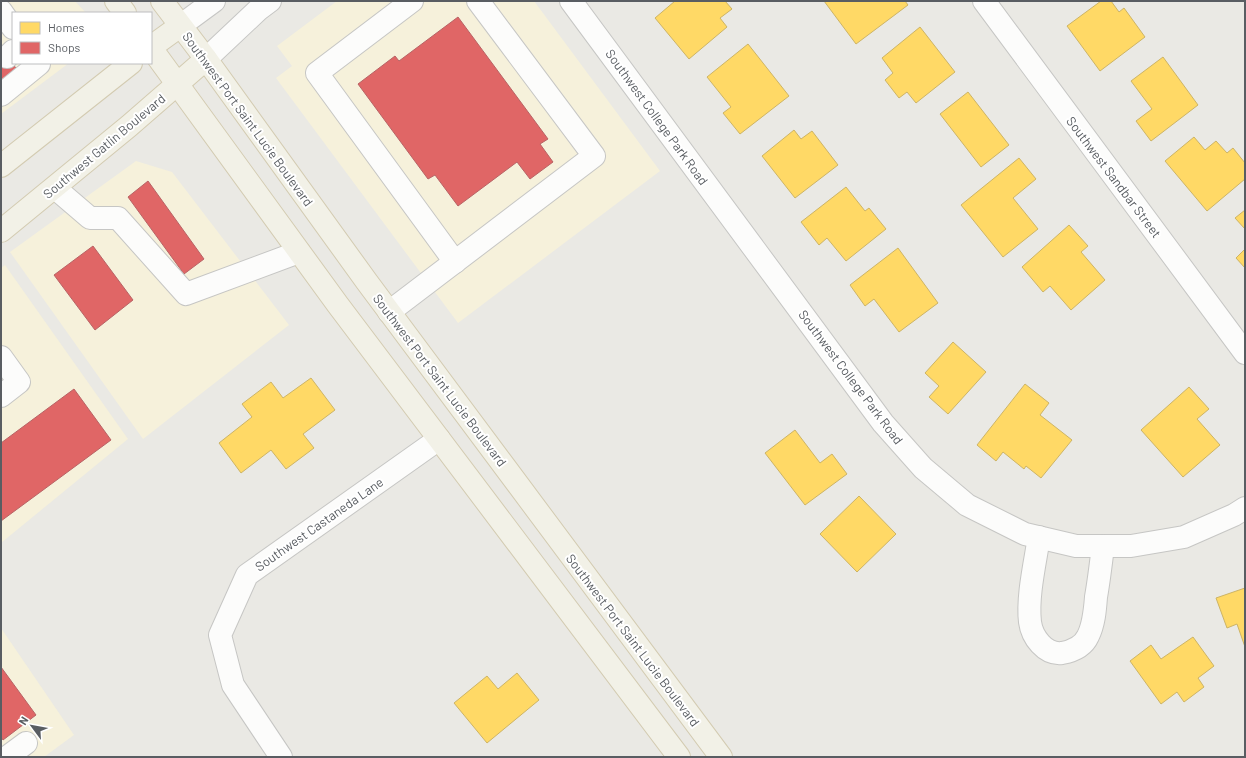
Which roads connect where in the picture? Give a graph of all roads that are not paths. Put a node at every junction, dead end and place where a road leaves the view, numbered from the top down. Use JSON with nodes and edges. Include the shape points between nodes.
{"nodes":[{"id":1,"x":116,"y":1,"type":"edge"},
{"id":2,"x":162,"y":1,"type":"edge"},
{"id":3,"x":214,"y":1,"type":"edge"},
{"id":4,"x":270,"y":1,"type":"edge"},
{"id":5,"x":412,"y":1,"type":"edge"},
{"id":6,"x":478,"y":1,"type":"edge"},
{"id":7,"x":571,"y":1,"type":"edge"},
{"id":8,"x":984,"y":1,"type":"edge"},
{"id":9,"x":124,"y":12,"type":"edge"},
{"id":10,"x":180,"y":26,"type":"junction"},
{"id":11,"x":152,"y":47,"type":"edge"},
{"id":12,"x":152,"y":49,"type":"edge"},
{"id":13,"x":206,"y":59,"type":"junction"},
{"id":14,"x":39,"y":64,"type":"edge"},
{"id":15,"x":131,"y":64,"type":"edge"},
{"id":16,"x":178,"y":85,"type":"junction"},
{"id":17,"x":1,"y":95,"type":"edge"},
{"id":18,"x":1,"y":166,"type":"edge"},
{"id":19,"x":55,"y":188,"type":"junction"},
{"id":20,"x":1,"y":231,"type":"edge"},
{"id":21,"x":299,"y":252,"type":"junction"},
{"id":22,"x":454,"y":262,"type":"junction"},
{"id":23,"x":389,"y":312,"type":"junction"},
{"id":24,"x":1245,"y":353,"type":"edge"},
{"id":25,"x":1,"y":357,"type":"edge"},
{"id":26,"x":1,"y":396,"type":"edge"},
{"id":27,"x":439,"y":439,"type":"junction"},
{"id":28,"x":1245,"y":508,"type":"edge"},
{"id":29,"x":1039,"y":537,"type":"junction"},
{"id":30,"x":1103,"y":546,"type":"junction"},
{"id":31,"x":26,"y":743,"type":"dead end"},
{"id":32,"x":6,"y":757,"type":"edge"},
{"id":33,"x":280,"y":757,"type":"edge"},
{"id":34,"x":679,"y":757,"type":"edge"},
{"id":35,"x":721,"y":757,"type":"edge"}],
"edges":[{"from":1,"to":9,"type":"main road"},
{"from":2,"to":10,"type":"main road","name":"Southwest Port Saint Lucie Boulevard"},
{"from":3,"to":10,"type":"street"},
{"from":4,"to":13,"type":"street"},
{"from":5,"to":22,"type":"street","via":[[318,73]]},
{"from":6,"to":22,"type":"street","via":[[594,156]]},
{"from":7,"to":29,"type":"street","name":"Southwest College Park Road","via":[[883,422],[922,468],[967,505],[1025,534]]},
{"from":8,"to":24,"type":"street","name":"Southwest Sandbar Street"},
{"from":10,"to":11,"type":"main road"},
{"from":10,"to":13,"type":"main road","name":"Southwest Port Saint Lucie Boulevard"},
{"from":12,"to":16,"type":"main road"},
{"from":13,"to":16,"type":"main road","name":"Southwest Gatlin Boulevard"},
{"from":13,"to":23,"type":"main road","name":"Southwest Port Saint Lucie Boulevard"},
{"from":14,"to":17,"type":"street"},
{"from":15,"to":18,"type":"main road"},
{"from":16,"to":19,"type":"main road","name":"Southwest Gatlin Boulevard"},
{"from":16,"to":21,"type":"main road"},
{"from":19,"to":20,"type":"main road","name":"Southwest Gatlin Boulevard"},
{"from":19,"to":21,"type":"street","via":[[90,218],[118,218],[186,294]]},
{"from":21,"to":27,"type":"main road"},
{"from":22,"to":23,"type":"street"},
{"from":23,"to":35,"type":"main road","name":"Southwest Port Saint Lucie Boulevard"},
{"from":25,"to":26,"type":"street","via":[[19,382]]},
{"from":27,"to":33,"type":"street","name":"Southwest Castaneda Lane","via":[[247,575],[220,635],[233,685]]},
{"from":27,"to":34,"type":"main road"},
{"from":28,"to":30,"type":"street","name":"Southwest College Park Road","via":[[1234,516],[1184,537],[1131,546]]},
{"from":29,"to":30,"type":"street","name":"Southwest College Park Road","via":[[1076,546]]},
{"from":29,"to":30,"type":"street","via":[[1030,601],[1030,622],[1033,634],[1040,644],[1058,653],[1070,652],[1082,646],[1088,636],[1094,618]]},
{"from":31,"to":32,"type":"street"}]}
